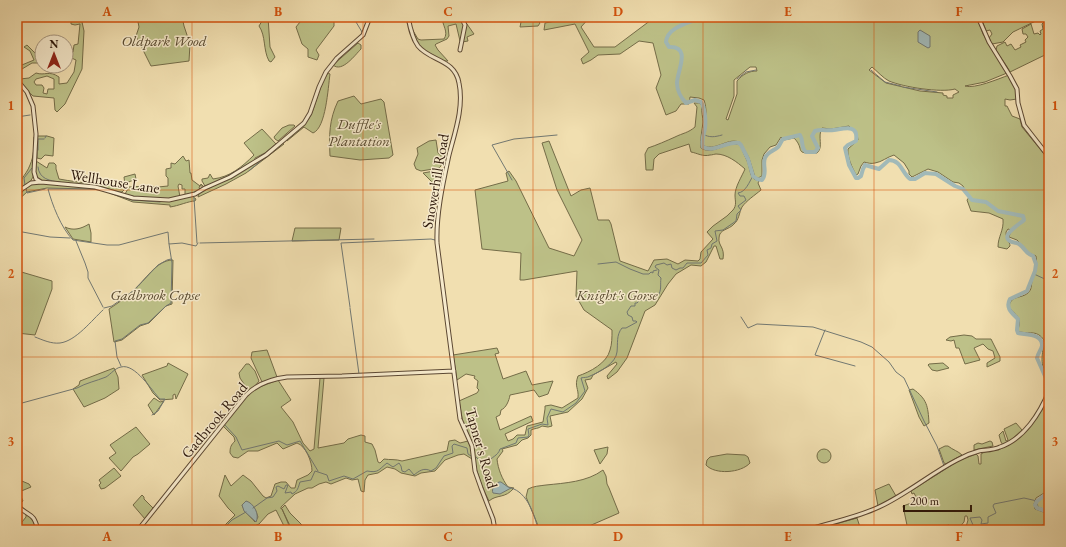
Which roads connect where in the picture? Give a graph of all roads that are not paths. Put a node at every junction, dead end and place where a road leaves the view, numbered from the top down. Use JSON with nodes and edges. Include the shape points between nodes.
{"nodes":[{"id":1,"x":370,"y":17,"type":"edge"},
{"id":2,"x":408,"y":17,"type":"edge"},
{"id":3,"x":461,"y":17,"type":"edge"},
{"id":4,"x":978,"y":17,"type":"edge"},
{"id":5,"x":460,"y":50,"type":"dead end"},
{"id":6,"x":17,"y":80,"type":"edge"},
{"id":7,"x":1049,"y":157,"type":"edge"},
{"id":8,"x":34,"y":176,"type":"junction"},
{"id":9,"x":41,"y":182,"type":"junction"},
{"id":10,"x":31,"y":183,"type":"junction"},
{"id":11,"x":17,"y":195,"type":"edge"},
{"id":12,"x":454,"y":371,"type":"junction"},
{"id":13,"x":1049,"y":392,"type":"edge"},
{"id":14,"x":17,"y":499,"type":"edge"},
{"id":15,"x":38,"y":530,"type":"edge"},
{"id":16,"x":138,"y":530,"type":"edge"},
{"id":17,"x":495,"y":530,"type":"edge"},
{"id":18,"x":807,"y":530,"type":"edge"}],
"edges":[{"from":1,"to":9,"type":"street","name":"Wellhouse Lane","via":[[363,35],[326,72],[304,123],[266,155],[230,177],[195,194],[164,201],[133,198],[95,186]]},
{"from":2,"to":12,"type":"street","name":"Snowerhill Road","via":[[417,45],[451,67],[457,77],[460,91],[458,121],[446,168],[437,233]]},
{"from":3,"to":5,"type":"street","via":[[465,25]]},
{"from":4,"to":7,"type":"street","via":[[989,42],[1017,89],[1024,125]]},
{"from":6,"to":8,"type":"street","via":[[33,106],[36,134]]},
{"from":8,"to":9,"type":"street"},
{"from":8,"to":10,"type":"street"},
{"from":9,"to":10,"type":"street","name":"Wellhouse Lane"},
{"from":10,"to":11,"type":"street"},
{"from":12,"to":16,"type":"street","name":"Gadbrook Road","via":[[287,377],[261,384],[243,398]]},
{"from":12,"to":17,"type":"street","name":"Tapner's Road","via":[[460,419],[472,446],[475,471]]},
{"from":13,"to":18,"type":"street","via":[[1031,423],[1020,435],[1005,445],[963,457],[868,512]]},
{"from":14,"to":15,"type":"street","via":[[18,506],[32,514]]}]}
